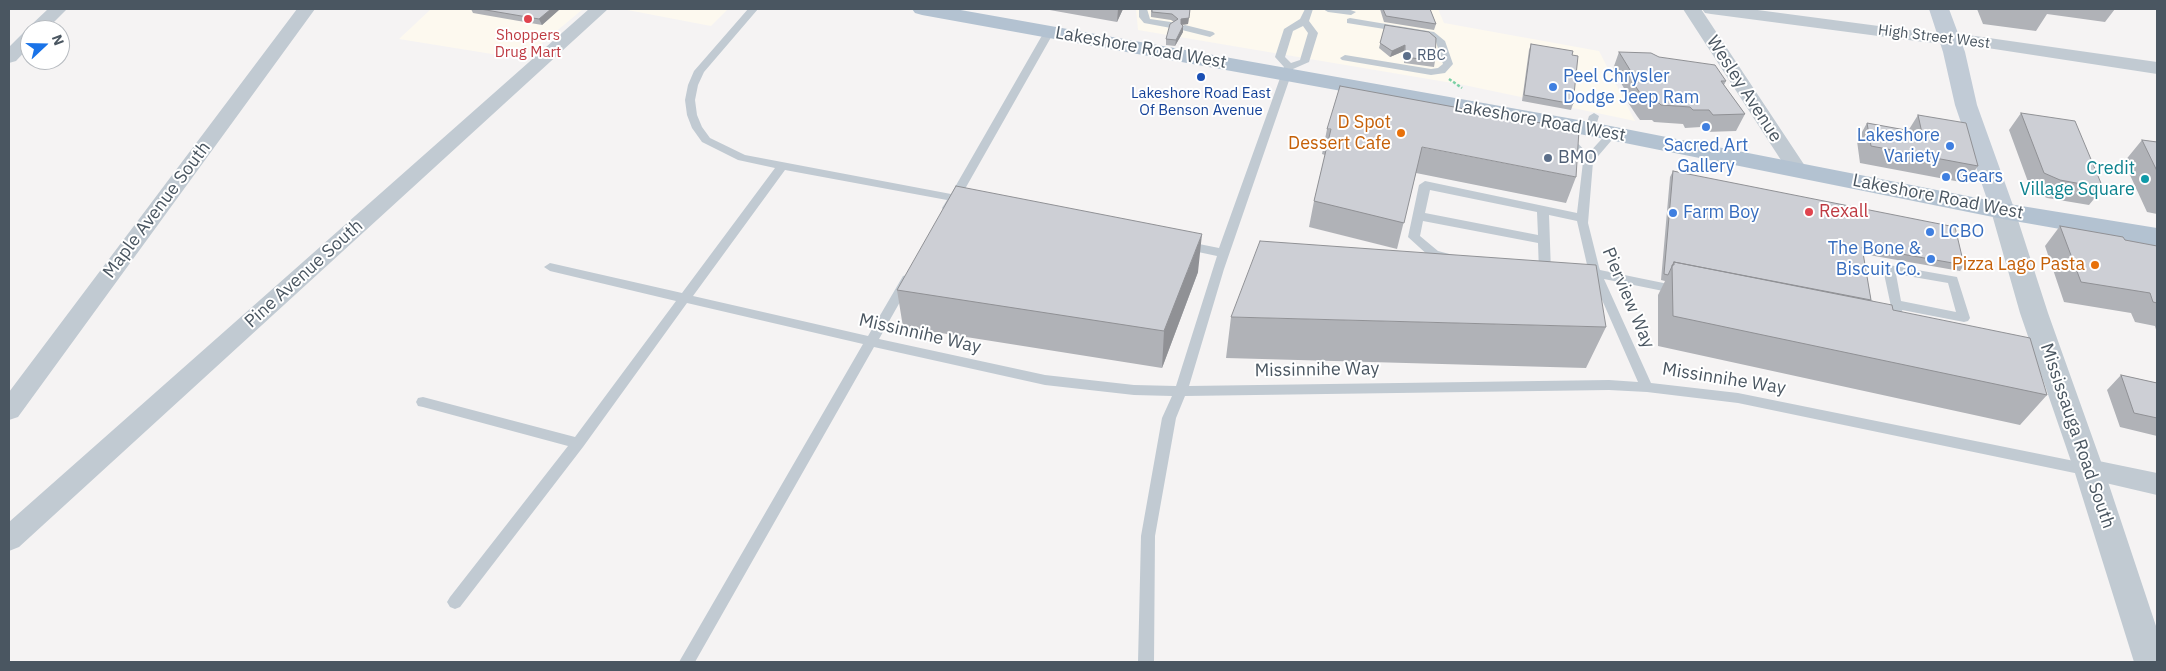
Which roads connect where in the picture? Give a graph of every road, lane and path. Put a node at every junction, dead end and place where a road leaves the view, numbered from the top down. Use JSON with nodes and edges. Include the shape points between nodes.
{"nodes":[{"id":1,"x":58,"y":9,"type":"edge"},
{"id":2,"x":306,"y":9,"type":"edge"},
{"id":3,"x":599,"y":9,"type":"edge"},
{"id":4,"x":753,"y":9,"type":"edge"},
{"id":5,"x":922,"y":9,"type":"edge"},
{"id":6,"x":1143,"y":9,"type":"edge"},
{"id":7,"x":1309,"y":9,"type":"edge"},
{"id":8,"x":1328,"y":9,"type":"edge"},
{"id":9,"x":1692,"y":9,"type":"edge"},
{"id":10,"x":1711,"y":9,"type":"edge"},
{"id":11,"x":1939,"y":9,"type":"edge"},
{"id":12,"x":46,"y":20,"type":"edge"},
{"id":13,"x":1304,"y":21,"type":"junction"},
{"id":14,"x":1171,"y":25,"type":"edge"},
{"id":15,"x":1185,"y":28,"type":"edge"},
{"id":16,"x":1048,"y":32,"type":"junction"},
{"id":17,"x":1210,"y":34,"type":"dead end"},
{"id":18,"x":1950,"y":40,"type":"junction"},
{"id":19,"x":20,"y":46,"type":"edge"},
{"id":20,"x":9,"y":57,"type":"edge"},
{"id":21,"x":1345,"y":58,"type":"dead end"},
{"id":22,"x":2157,"y":68,"type":"edge"},
{"id":23,"x":1287,"y":71,"type":"junction"},
{"id":24,"x":1552,"y":124,"type":"junction"},
{"id":25,"x":1599,"y":126,"type":"junction"},
{"id":26,"x":1588,"y":161,"type":"junction"},
{"id":27,"x":782,"y":166,"type":"junction"},
{"id":28,"x":1797,"y":169,"type":"junction"},
{"id":29,"x":954,"y":198,"type":"junction"},
{"id":30,"x":973,"y":202,"type":"edge"},
{"id":31,"x":1543,"y":210,"type":"junction"},
{"id":32,"x":2003,"y":210,"type":"junction"},
{"id":33,"x":1419,"y":216,"type":"junction"},
{"id":34,"x":1582,"y":218,"type":"junction"},
{"id":35,"x":939,"y":223,"type":"edge"},
{"id":36,"x":2157,"y":236,"type":"edge"},
{"id":37,"x":1544,"y":240,"type":"junction"},
{"id":38,"x":1175,"y":243,"type":"edge"},
{"id":39,"x":1223,"y":253,"type":"junction"},
{"id":40,"x":1463,"y":263,"type":"edge"},
{"id":41,"x":915,"y":265,"type":"edge"},
{"id":42,"x":550,"y":267,"type":"dead end"},
{"id":43,"x":1545,"y":272,"type":"edge"},
{"id":44,"x":1595,"y":273,"type":"junction"},
{"id":45,"x":1571,"y":274,"type":"edge"},
{"id":46,"x":1690,"y":292,"type":"edge"},
{"id":47,"x":686,"y":298,"type":"junction"},
{"id":48,"x":1895,"y":304,"type":"junction"},
{"id":49,"x":1901,"y":334,"type":"edge"},
{"id":50,"x":871,"y":341,"type":"junction"},
{"id":51,"x":1647,"y":386,"type":"junction"},
{"id":52,"x":1181,"y":391,"type":"junction"},
{"id":53,"x":423,"y":402,"type":"dead end"},
{"id":54,"x":9,"y":410,"type":"edge"},
{"id":55,"x":578,"y":443,"type":"junction"},
{"id":56,"x":2090,"y":470,"type":"junction"},
{"id":57,"x":2157,"y":484,"type":"edge"},
{"id":58,"x":9,"y":539,"type":"edge"},
{"id":59,"x":455,"y":602,"type":"dead end"},
{"id":60,"x":687,"y":662,"type":"edge"},
{"id":61,"x":1146,"y":662,"type":"edge"},
{"id":62,"x":2151,"y":662,"type":"edge"}],
"edges":[{"from":1,"to":12,"type":"street"},
{"from":2,"to":54,"type":"street","name":"Maple Avenue South"},
{"from":3,"to":58,"type":"street","name":"Pine Avenue South"},
{"from":4,"to":27,"type":"lane","via":[[699,71],[691,92],[692,115],[696,128],[706,140],[721,149],[742,158]]},
{"from":5,"to":16,"type":"main road","name":"Lakeshore Road West"},
{"from":6,"to":14,"type":"lane","via":[[1147,21]]},
{"from":7,"to":13,"type":"lane"},
{"from":8,"to":21,"type":"lane","via":[[1431,34],[1440,41],[1448,64],[1441,71],[1431,72]]},
{"from":9,"to":28,"type":"street","name":"Wesley Avenue"},
{"from":10,"to":18,"type":"street","name":"High Street West"},
{"from":11,"to":18,"type":"main road"},
{"from":13,"to":23,"type":"lane","via":[[1289,29],[1280,58]]},
{"from":13,"to":23,"type":"lane","via":[[1313,33],[1304,62]]},
{"from":15,"to":17,"type":"lane"},
{"from":16,"to":23,"type":"main road","name":"Lakeshore Road West"},
{"from":16,"to":29,"type":"lane"},
{"from":18,"to":22,"type":"street","name":"High Street West"},
{"from":18,"to":32,"type":"main road","via":[[1966,105]]},
{"from":19,"to":20,"type":"street"},
{"from":23,"to":24,"type":"main road","name":"Lakeshore Road West"},
{"from":23,"to":39,"type":"lane"},
{"from":24,"to":25,"type":"main road","name":"Lakeshore Road West"},
{"from":24,"to":26,"type":"lane"},
{"from":25,"to":26,"type":"lane"},
{"from":25,"to":28,"type":"main road","name":"Lakeshore Road West"},
{"from":26,"to":34,"type":"lane","name":"Pierview Way"},
{"from":27,"to":29,"type":"lane"},
{"from":27,"to":47,"type":"lane"},
{"from":28,"to":32,"type":"main road","name":"Lakeshore Road West"},
{"from":29,"to":30,"type":"lane"},
{"from":29,"to":35,"type":"lane"},
{"from":31,"to":33,"type":"lane","via":[[1425,185]]},
{"from":31,"to":34,"type":"lane"},
{"from":31,"to":37,"type":"lane"},
{"from":32,"to":36,"type":"main road","name":"Lakeshore Road West"},
{"from":32,"to":56,"type":"street","name":"Mississauga Road South","via":[[2044,363]]},
{"from":33,"to":37,"type":"lane"},
{"from":33,"to":40,"type":"lane","via":[[1414,237],[1434,254]]},
{"from":34,"to":44,"type":"lane","name":"Pierview Way"},
{"from":37,"to":43,"type":"lane"},
{"from":38,"to":39,"type":"lane"},
{"from":39,"to":52,"type":"lane"},
{"from":41,"to":50,"type":"lane"},
{"from":42,"to":47,"type":"lane","name":"Missinnihe Way"},
{"from":44,"to":45,"type":"lane"},
{"from":44,"to":46,"type":"lane"},
{"from":44,"to":51,"type":"lane","name":"Pierview Way"},
{"from":47,"to":50,"type":"lane","name":"Missinnihe Way"},
{"from":47,"to":55,"type":"lane"},
{"from":48,"to":48,"type":"lane","via":[[1889,269],[1954,280],[1964,318]]},
{"from":48,"to":49,"type":"lane"},
{"from":50,"to":52,"type":"lane","name":"Missinnihe Way","via":[[1045,380],[1134,390]]},
{"from":50,"to":60,"type":"lane"},
{"from":51,"to":52,"type":"lane","name":"Missinnihe Way"},
{"from":51,"to":56,"type":"lane","name":"Missinnihe Way","via":[[1747,400]]},
{"from":52,"to":61,"type":"lane","via":[[1169,418],[1148,536]]},
{"from":53,"to":55,"type":"lane"},
{"from":55,"to":59,"type":"lane"},
{"from":56,"to":57,"type":"street"},
{"from":56,"to":62,"type":"street","name":"Mississauga Road South"}]}
